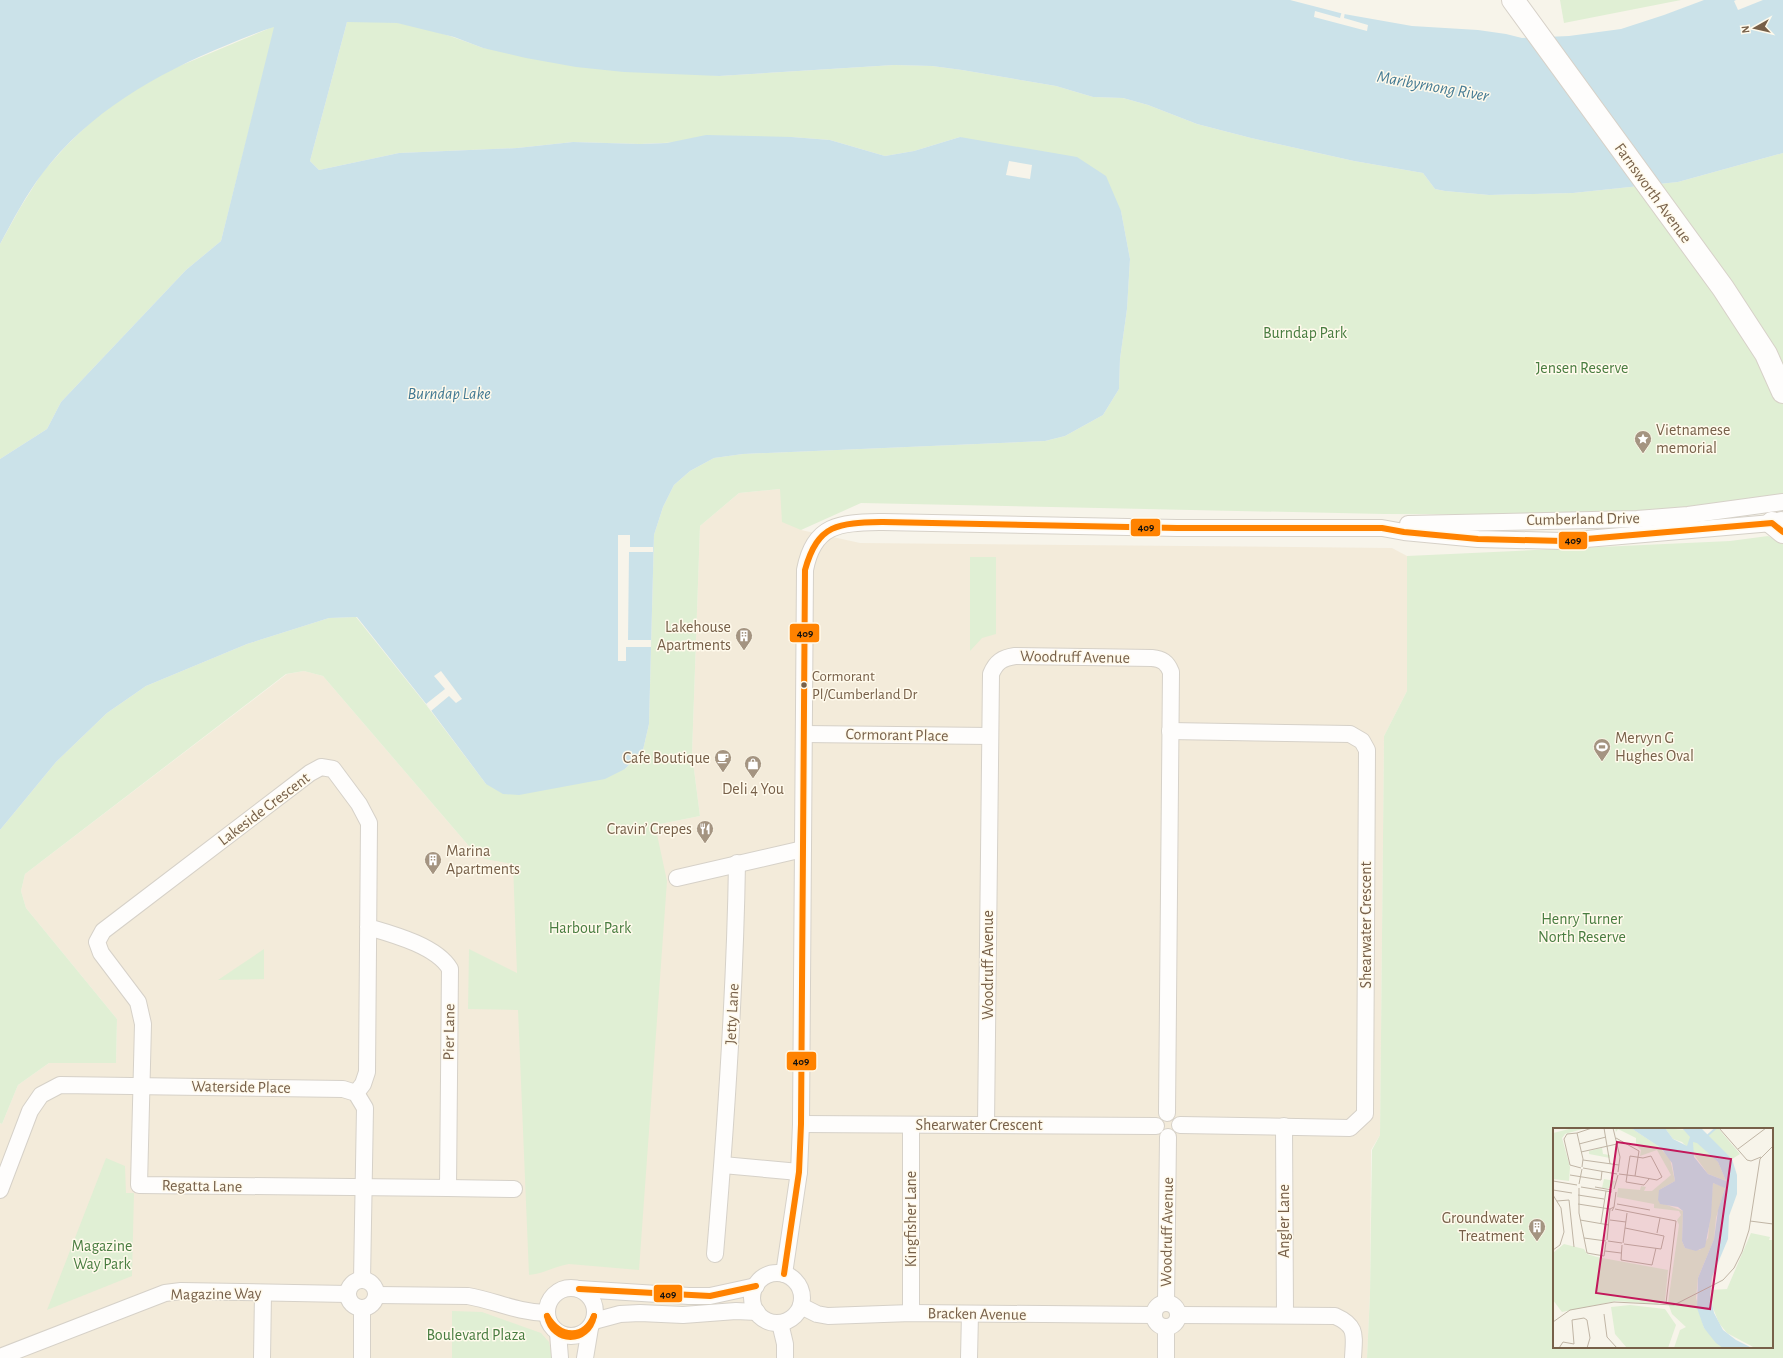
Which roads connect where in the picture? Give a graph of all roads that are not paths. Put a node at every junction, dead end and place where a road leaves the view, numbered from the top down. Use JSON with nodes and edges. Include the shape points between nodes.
{"nodes":[{"id":1,"x":1513,"y":0,"type":"edge"},
{"id":2,"x":1783,"y":392,"type":"edge"},
{"id":3,"x":1783,"y":502,"type":"edge"},
{"id":4,"x":1779,"y":525,"type":"edge"},
{"id":5,"x":1382,"y":528,"type":"junction"},
{"id":6,"x":1170,"y":731,"type":"junction"},
{"id":7,"x":804,"y":734,"type":"junction"},
{"id":8,"x":990,"y":736,"type":"junction"},
{"id":9,"x":802,"y":849,"type":"junction"},
{"id":10,"x":737,"y":863,"type":"junction"},
{"id":11,"x":677,"y":878,"type":"dead end"},
{"id":12,"x":368,"y":927,"type":"junction"},
{"id":13,"x":140,"y":1086,"type":"junction"},
{"id":14,"x":356,"y":1093,"type":"junction"},
{"id":15,"x":1167,"y":1112,"type":"junction"},
{"id":16,"x":801,"y":1124,"type":"junction"},
{"id":17,"x":911,"y":1125,"type":"junction"},
{"id":18,"x":986,"y":1125,"type":"junction"},
{"id":19,"x":1156,"y":1126,"type":"junction"},
{"id":20,"x":1180,"y":1126,"type":"junction"},
{"id":21,"x":1284,"y":1126,"type":"junction"},
{"id":22,"x":1168,"y":1137,"type":"junction"},
{"id":23,"x":722,"y":1165,"type":"junction"},
{"id":24,"x":799,"y":1172,"type":"junction"},
{"id":25,"x":363,"y":1188,"type":"junction"},
{"id":26,"x":448,"y":1188,"type":"junction"},
{"id":27,"x":514,"y":1189,"type":"dead end"},
{"id":28,"x":0,"y":1190,"type":"edge"},
{"id":29,"x":715,"y":1254,"type":"dead end"},
{"id":30,"x":784,"y":1274,"type":"junction"},
{"id":31,"x":362,"y":1280,"type":"junction"},
{"id":32,"x":756,"y":1286,"type":"junction"},
{"id":33,"x":579,"y":1289,"type":"junction"},
{"id":34,"x":263,"y":1293,"type":"junction"},
{"id":35,"x":348,"y":1294,"type":"junction"},
{"id":36,"x":376,"y":1295,"type":"junction"},
{"id":37,"x":1166,"y":1303,"type":"junction"},
{"id":38,"x":801,"y":1306,"type":"junction"},
{"id":39,"x":362,"y":1308,"type":"junction"},
{"id":40,"x":546,"y":1312,"type":"junction"},
{"id":41,"x":757,"y":1312,"type":"junction"},
{"id":42,"x":911,"y":1313,"type":"junction"},
{"id":43,"x":970,"y":1314,"type":"junction"},
{"id":44,"x":1154,"y":1315,"type":"junction"},
{"id":45,"x":1178,"y":1315,"type":"junction"},
{"id":46,"x":1285,"y":1315,"type":"junction"},
{"id":47,"x":780,"y":1323,"type":"junction"},
{"id":48,"x":592,"y":1324,"type":"junction"},
{"id":49,"x":1166,"y":1327,"type":"junction"},
{"id":50,"x":558,"y":1333,"type":"junction"},
{"id":51,"x":9,"y":1356,"type":"edge"},
{"id":52,"x":262,"y":1358,"type":"edge"},
{"id":53,"x":362,"y":1358,"type":"edge"},
{"id":54,"x":560,"y":1358,"type":"edge"},
{"id":55,"x":585,"y":1358,"type":"edge"},
{"id":56,"x":785,"y":1358,"type":"edge"},
{"id":57,"x":970,"y":1358,"type":"edge"},
{"id":58,"x":1166,"y":1358,"type":"edge"},
{"id":59,"x":1353,"y":1358,"type":"edge"}],
"edges":[{"from":1,"to":2,"type":"main road","name":"Farnsworth Avenue","via":[[1723,288],[1761,348]]},
{"from":3,"to":5,"type":"street","name":"Cumberland Drive","via":[[1637,519],[1404,524]]},
{"from":4,"to":5,"type":"street","name":"Cumberland Drive","via":[[1563,541],[1478,539]]},
{"from":5,"to":7,"type":"street","name":"Cumberland Drive","via":[[1178,528],[883,522],[848,523],[832,528],[819,537],[809,552],[805,570]]},
{"from":6,"to":8,"type":"street","name":"Woodruff Avenue","via":[[1171,672],[1168,664],[1160,659],[1014,656],[1000,660],[991,674]]},
{"from":6,"to":15,"type":"street","name":"Woodruff Avenue"},
{"from":6,"to":21,"type":"street","name":"Shearwater Crescent","via":[[1350,734],[1362,741],[1367,750],[1365,1114],[1350,1128]]},
{"from":7,"to":8,"type":"street","name":"Cormorant Place"},
{"from":7,"to":9,"type":"street","name":"Cumberland Drive"},
{"from":8,"to":18,"type":"street","name":"Woodruff Avenue"},
{"from":9,"to":10,"type":"street"},
{"from":9,"to":16,"type":"street","name":"Cumberland Drive"},
{"from":10,"to":11,"type":"street"},
{"from":10,"to":23,"type":"street","name":"Jetty Lane","via":[[736,938]]},
{"from":12,"to":13,"type":"street","name":"Lakeside Crescent","via":[[369,823],[359,804],[333,769],[321,767],[103,931],[97,942],[101,953],[138,1002],[143,1024]]},
{"from":12,"to":14,"type":"street","name":"Lakeside Crescent","via":[[367,1072],[363,1084]]},
{"from":12,"to":26,"type":"street","name":"Pier Lane","via":[[398,935],[437,955],[446,961],[450,969]]},
{"from":13,"to":14,"type":"street","name":"Waterside Place","via":[[343,1089]]},
{"from":13,"to":25,"type":"street","name":"Regatta Lane","via":[[139,1185]]},
{"from":13,"to":28,"type":"street","name":"Waterside Place","via":[[60,1085],[41,1095],[30,1111]]},
{"from":14,"to":25,"type":"street","via":[[365,1108]]},
{"from":15,"to":19,"type":"street","via":[[1158,1118]]},
{"from":15,"to":20,"type":"street","via":[[1175,1115]]},
{"from":16,"to":17,"type":"street","name":"Shearwater Crescent"},
{"from":16,"to":24,"type":"street","name":"Cumberland Drive"},
{"from":17,"to":18,"type":"street","name":"Shearwater Crescent"},
{"from":17,"to":42,"type":"street","name":"Kingfisher Lane"},
{"from":18,"to":19,"type":"street","name":"Shearwater Crescent"},
{"from":19,"to":22,"type":"street","via":[[1160,1134]]},
{"from":20,"to":21,"type":"street","name":"Shearwater Crescent"},
{"from":20,"to":22,"type":"street","via":[[1177,1133]]},
{"from":21,"to":46,"type":"street","name":"Angler Lane"},
{"from":22,"to":37,"type":"street","name":"Woodruff Avenue"},
{"from":23,"to":24,"type":"street"},
{"from":23,"to":29,"type":"street","name":"Jetty Lane"},
{"from":24,"to":30,"type":"street","name":"Cumberland Drive"},
{"from":25,"to":26,"type":"street"},
{"from":25,"to":31,"type":"street"},
{"from":26,"to":27,"type":"street"},
{"from":30,"to":32,"type":"street","via":[[769,1275]]},
{"from":30,"to":38,"type":"street","via":[[799,1286],[802,1295]]},
{"from":31,"to":35,"type":"street","via":[[352,1285]]},
{"from":31,"to":36,"type":"street","via":[[371,1284]]},
{"from":32,"to":33,"type":"street","via":[[710,1296]]},
{"from":32,"to":41,"type":"street","via":[[752,1296]]},
{"from":33,"to":40,"type":"street","via":[[571,1287],[558,1291],[552,1296]]},
{"from":33,"to":48,"type":"street","via":[[592,1299],[596,1312]]},
{"from":34,"to":35,"type":"street","name":"Magazine Way"},
{"from":34,"to":51,"type":"street","name":"Magazine Way","via":[[165,1293]]},
{"from":34,"to":52,"type":"street"},
{"from":35,"to":39,"type":"street","via":[[354,1306]]},
{"from":36,"to":39,"type":"street","via":[[372,1304]]},
{"from":36,"to":40,"type":"street","via":[[468,1296],[513,1309]]},
{"from":37,"to":44,"type":"street","via":[[1156,1308]]},
{"from":37,"to":45,"type":"street","via":[[1174,1305]]},
{"from":38,"to":42,"type":"street","name":"Bracken Avenue","via":[[828,1316]]},
{"from":38,"to":47,"type":"street","via":[[790,1320]]},
{"from":39,"to":53,"type":"street"},
{"from":40,"to":50,"type":"street","via":[[551,1327]]},
{"from":41,"to":47,"type":"street","via":[[764,1319]]},
{"from":41,"to":48,"type":"street","via":[[683,1315],[640,1312],[620,1314]]},
{"from":42,"to":43,"type":"street","name":"Bracken Avenue"},
{"from":43,"to":44,"type":"street","name":"Bracken Avenue"},
{"from":43,"to":57,"type":"street"},
{"from":44,"to":49,"type":"street","via":[[1158,1324]]},
{"from":45,"to":46,"type":"street"},
{"from":45,"to":49,"type":"street","via":[[1175,1323]]},
{"from":46,"to":59,"type":"street","via":[[1334,1316],[1347,1321],[1354,1334]]},
{"from":47,"to":56,"type":"street"},
{"from":48,"to":50,"type":"street","via":[[584,1334],[574,1337]]},
{"from":48,"to":55,"type":"street"},
{"from":49,"to":58,"type":"street"},
{"from":50,"to":54,"type":"street"}]}
